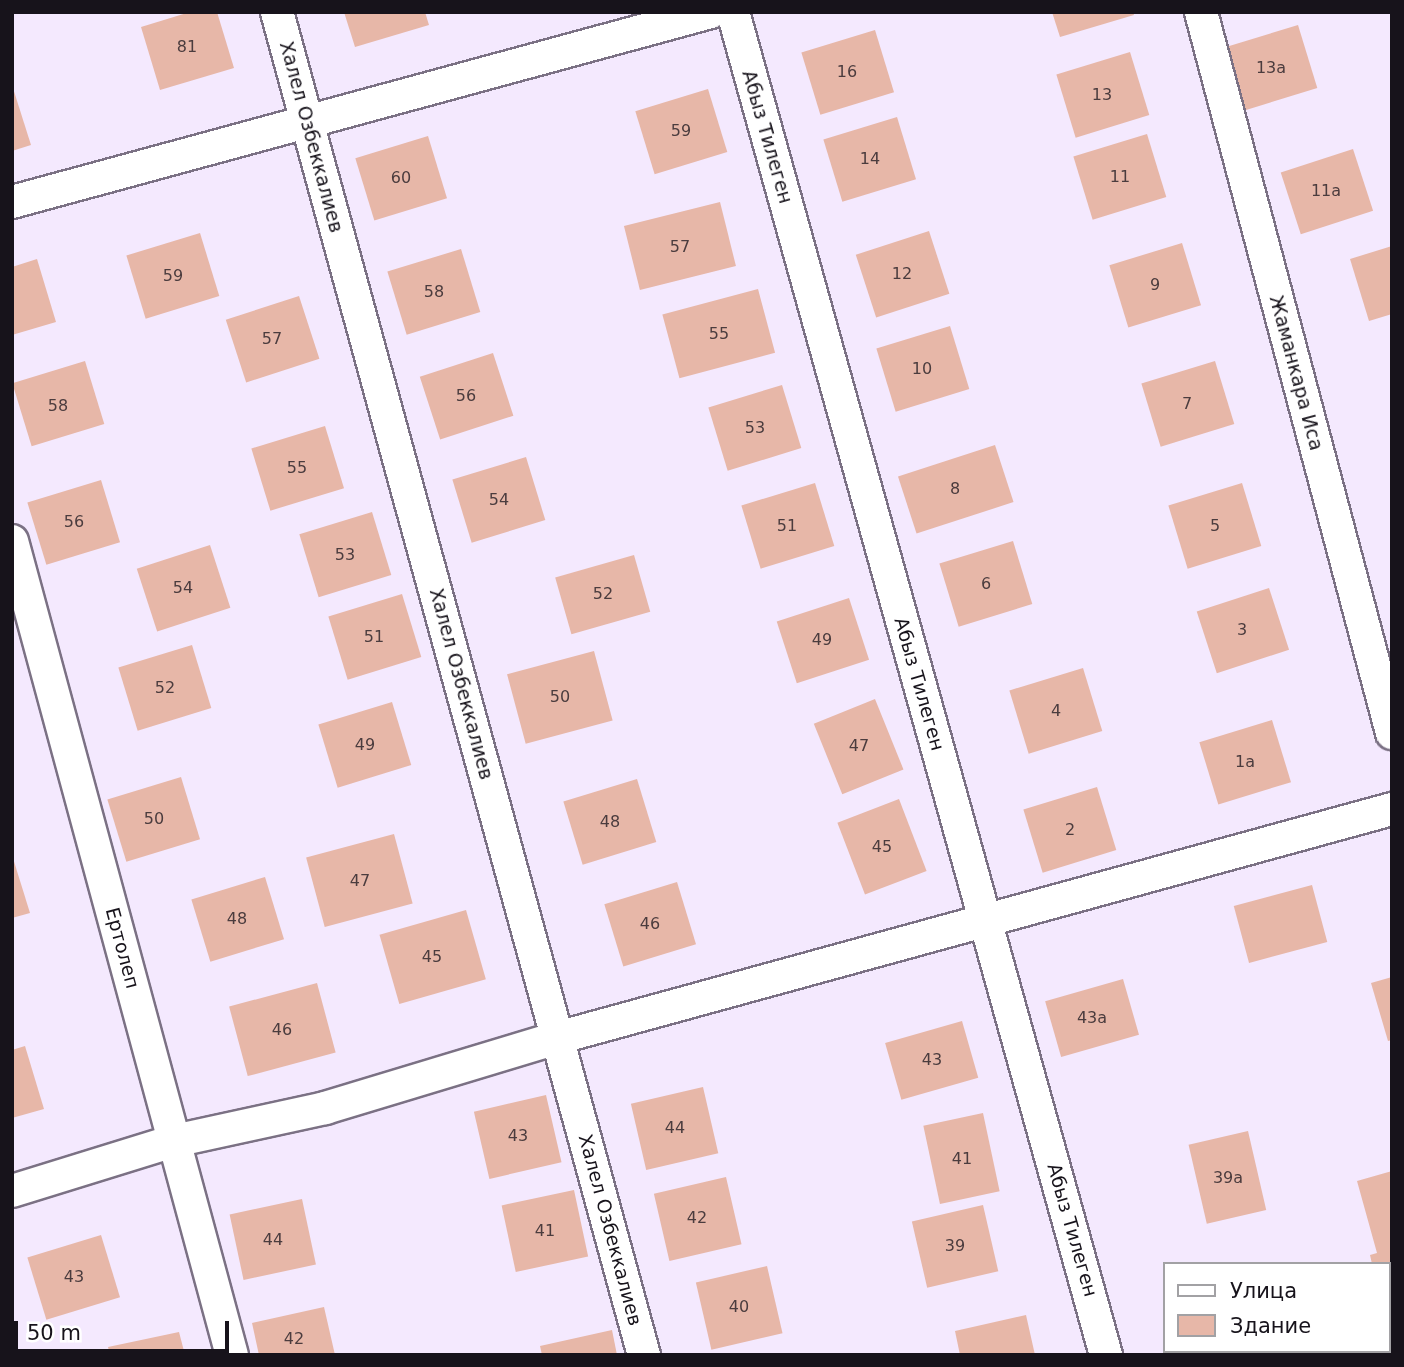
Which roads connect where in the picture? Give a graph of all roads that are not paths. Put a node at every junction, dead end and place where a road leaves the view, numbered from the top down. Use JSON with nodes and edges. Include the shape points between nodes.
{"nodes":[{"id":1,"x":277,"y":12,"type":"edge"},
{"id":2,"x":711,"y":12,"type":"edge"},
{"id":3,"x":733,"y":12,"type":"edge"},
{"id":4,"x":1201,"y":12,"type":"edge"},
{"id":5,"x":307,"y":122,"type":"junction"},
{"id":6,"x":12,"y":202,"type":"edge"},
{"id":7,"x":12,"y":541,"type":"edge"},
{"id":8,"x":1392,"y":733,"type":"edge"},
{"id":9,"x":1392,"y":809,"type":"edge"},
{"id":10,"x":986,"y":922,"type":"junction"},
{"id":11,"x":558,"y":1038,"type":"junction"},
{"id":12,"x":174,"y":1141,"type":"junction"},
{"id":13,"x":12,"y":1191,"type":"edge"},
{"id":14,"x":232,"y":1355,"type":"edge"},
{"id":15,"x":644,"y":1355,"type":"edge"},
{"id":16,"x":1106,"y":1355,"type":"edge"}],
"edges":[{"from":1,"to":5,"type":"street","name":"Халел Озбеккалиев"},
{"from":2,"to":5,"type":"street"},
{"from":3,"to":10,"type":"street","name":"Абыз Тилеген"},
{"from":4,"to":8,"type":"street","name":"Жаманкара Иса"},
{"from":5,"to":6,"type":"street"},
{"from":5,"to":11,"type":"street","name":"Халел Озбеккалиев"},
{"from":7,"to":12,"type":"street","name":"Ертолеп"},
{"from":9,"to":10,"type":"street"},
{"from":10,"to":11,"type":"street"},
{"from":10,"to":16,"type":"street","name":"Абыз Тилеген"},
{"from":11,"to":12,"type":"street","via":[[325,1108]]},
{"from":11,"to":15,"type":"street","name":"Халел Озбеккалиев"},
{"from":12,"to":13,"type":"street"},
{"from":12,"to":14,"type":"street","name":"Ертолеп"}]}
